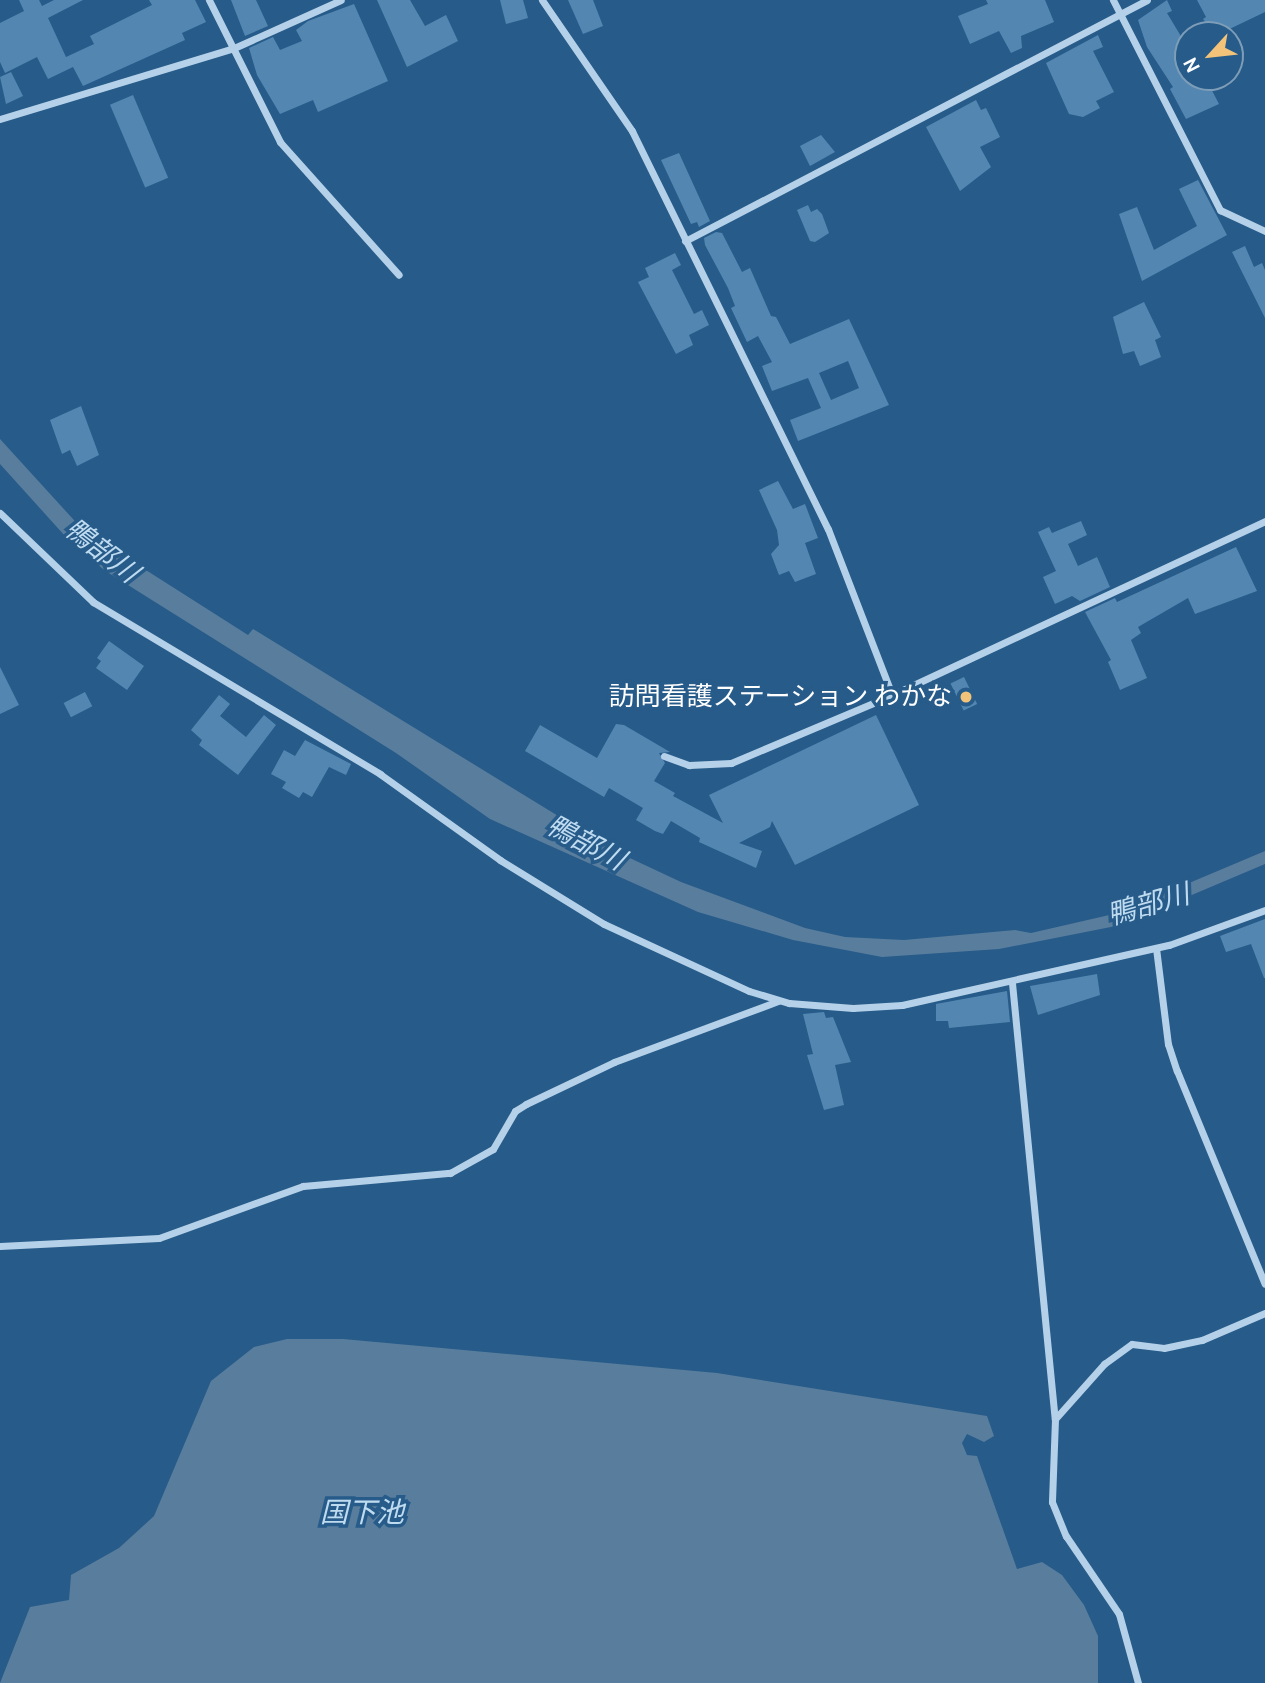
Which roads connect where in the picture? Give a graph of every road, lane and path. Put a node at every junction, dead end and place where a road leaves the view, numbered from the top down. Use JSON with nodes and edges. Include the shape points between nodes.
{"nodes":[{"id":1,"x":209,"y":0,"type":"edge"},
{"id":2,"x":341,"y":0,"type":"edge"},
{"id":3,"x":542,"y":0,"type":"edge"},
{"id":4,"x":1113,"y":0,"type":"edge"},
{"id":5,"x":1147,"y":0,"type":"edge"},
{"id":6,"x":1121,"y":14,"type":"junction"},
{"id":7,"x":234,"y":48,"type":"junction"},
{"id":8,"x":0,"y":119,"type":"edge"},
{"id":9,"x":1265,"y":230,"type":"edge"},
{"id":10,"x":685,"y":241,"type":"junction"},
{"id":11,"x":399,"y":275,"type":"dead end"},
{"id":12,"x":0,"y":513,"type":"edge"},
{"id":13,"x":1265,"y":521,"type":"edge"},
{"id":14,"x":892,"y":695,"type":"junction"},
{"id":15,"x":664,"y":755,"type":"dead end"},
{"id":16,"x":1265,"y":910,"type":"edge"},
{"id":17,"x":1156,"y":948,"type":"junction"},
{"id":18,"x":1012,"y":983,"type":"junction"},
{"id":19,"x":779,"y":1000,"type":"junction"},
{"id":20,"x":0,"y":1246,"type":"edge"},
{"id":21,"x":1265,"y":1284,"type":"edge"},
{"id":22,"x":1265,"y":1313,"type":"edge"},
{"id":23,"x":1055,"y":1419,"type":"junction"},
{"id":24,"x":1138,"y":1683,"type":"edge"}],
"edges":[{"from":1,"to":7,"type":"street"},
{"from":2,"to":7,"type":"street"},
{"from":3,"to":10,"type":"street","via":[[632,131]]},
{"from":4,"to":6,"type":"street"},
{"from":5,"to":6,"type":"street"},
{"from":6,"to":9,"type":"street","via":[[1220,210]]},
{"from":6,"to":10,"type":"street"},
{"from":7,"to":8,"type":"street"},
{"from":7,"to":11,"type":"street","via":[[280,142]]},
{"from":10,"to":14,"type":"street","via":[[828,529]]},
{"from":12,"to":19,"type":"street","via":[[93,602],[380,774],[500,860],[659,953]]},
{"from":13,"to":14,"type":"street"},
{"from":14,"to":15,"type":"street","via":[[731,763],[689,765]]},
{"from":16,"to":17,"type":"street"},
{"from":17,"to":18,"type":"street"},
{"from":17,"to":21,"type":"street","via":[[1168,1044]]},
{"from":18,"to":19,"type":"street","via":[[902,1005],[853,1008]]},
{"from":18,"to":23,"type":"street"},
{"from":19,"to":20,"type":"street","via":[[614,1062],[526,1104],[515,1111],[493,1149],[450,1172],[303,1186],[159,1238]]},
{"from":22,"to":23,"type":"street","via":[[1202,1339],[1164,1348],[1132,1344],[1104,1364]]},
{"from":23,"to":24,"type":"street","via":[[1052,1502],[1057,1521],[1119,1614]]}]}
